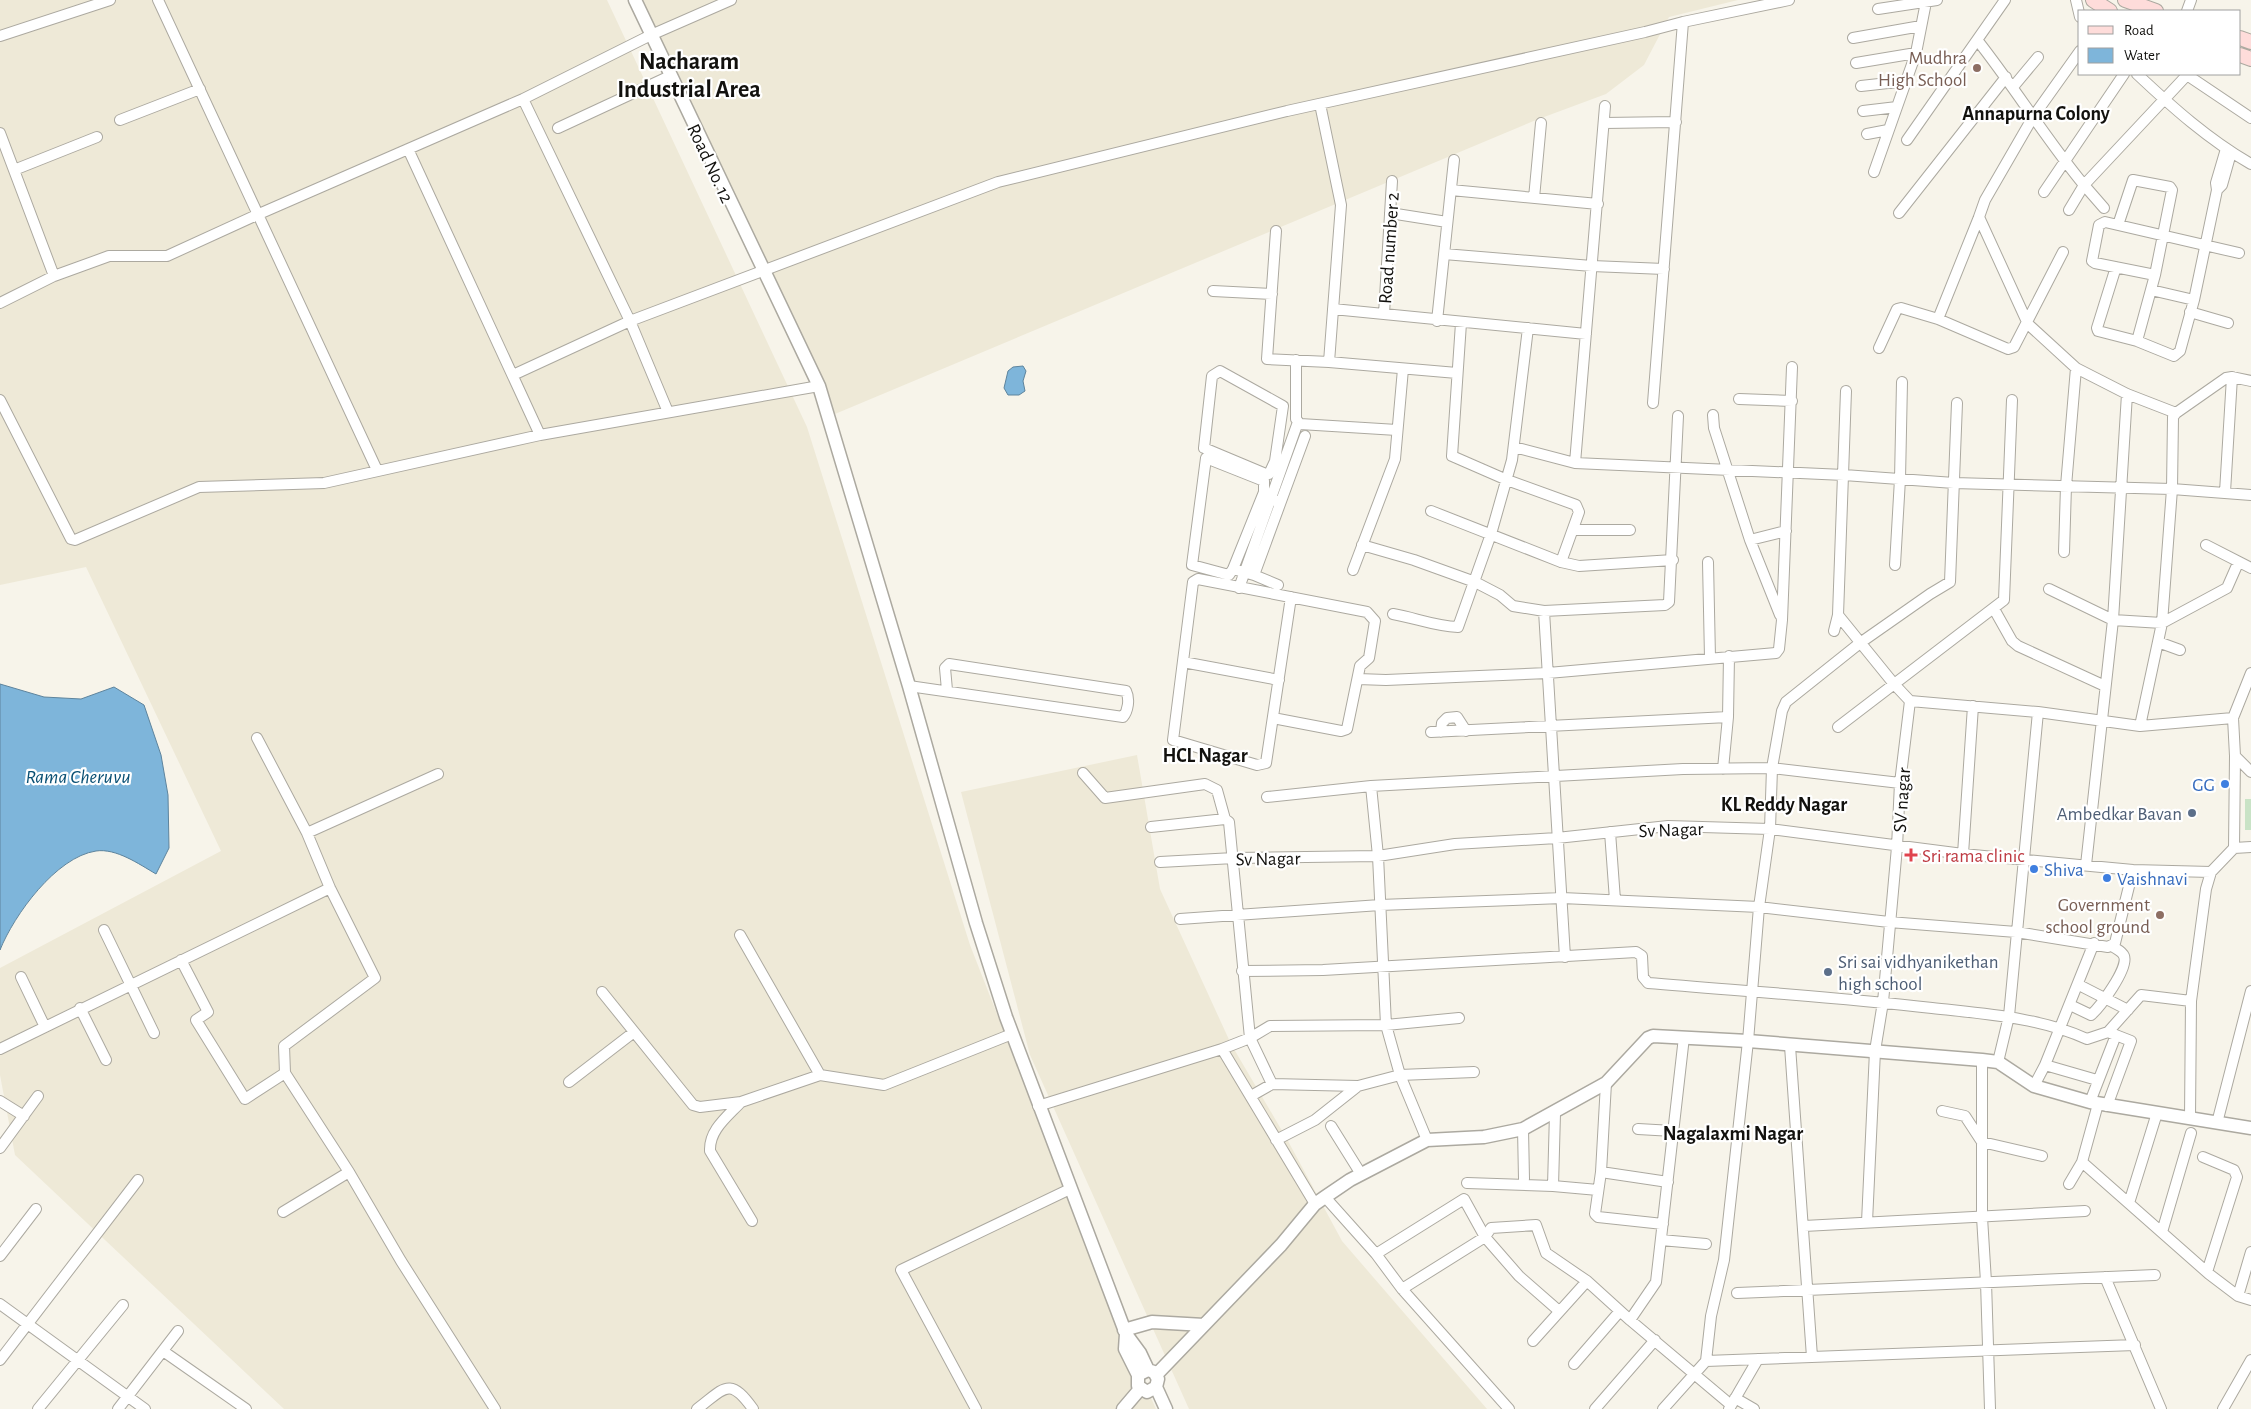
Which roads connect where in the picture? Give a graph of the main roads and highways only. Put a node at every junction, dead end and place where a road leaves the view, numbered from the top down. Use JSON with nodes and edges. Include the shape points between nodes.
{"nodes":[{"id":1,"x":2093,"y":0,"type":"edge"},
{"id":2,"x":2126,"y":0,"type":"edge"},
{"id":3,"x":2108,"y":10,"type":"edge"},
{"id":4,"x":2153,"y":10,"type":"edge"}],
"edges":[{"from":1,"to":3,"type":"main road"},
{"from":2,"to":4,"type":"main road"}]}
